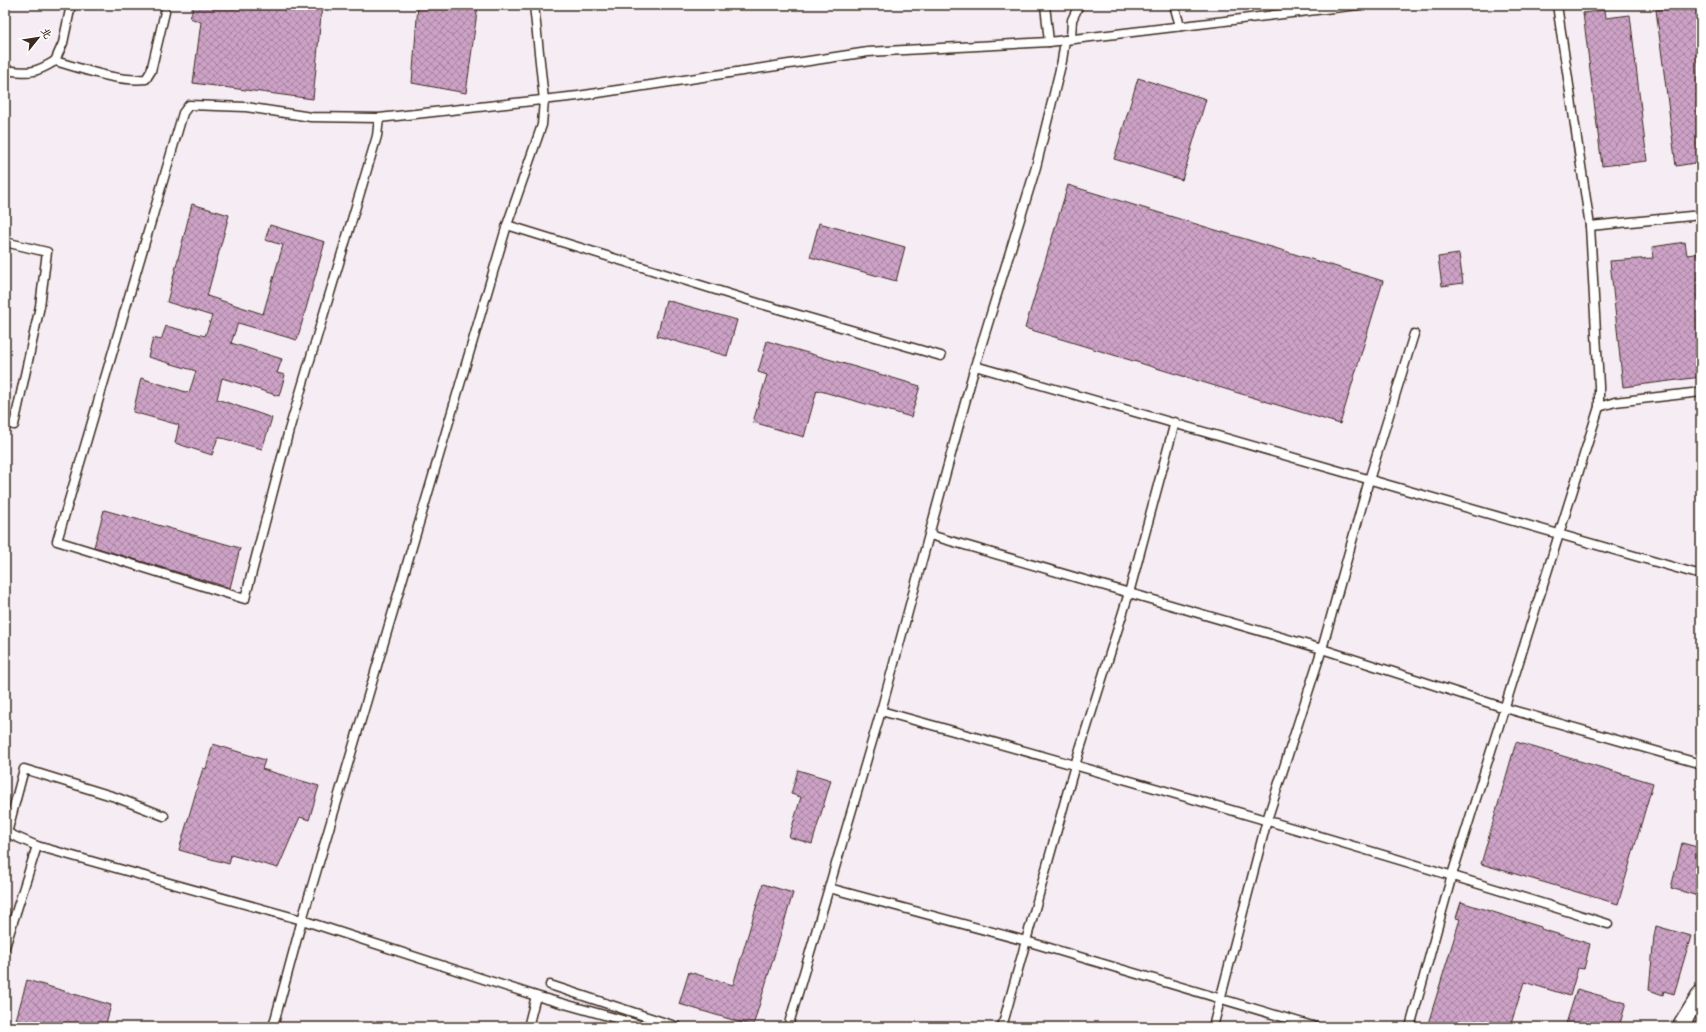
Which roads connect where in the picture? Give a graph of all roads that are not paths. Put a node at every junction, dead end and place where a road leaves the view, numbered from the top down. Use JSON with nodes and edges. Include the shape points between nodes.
{"nodes":[{"id":1,"x":71,"y":5,"type":"edge"},
{"id":2,"x":534,"y":5,"type":"edge"},
{"id":3,"x":1045,"y":5,"type":"edge"},
{"id":4,"x":1079,"y":5,"type":"edge"},
{"id":5,"x":1174,"y":5,"type":"edge"},
{"id":6,"x":1358,"y":5,"type":"edge"},
{"id":7,"x":1557,"y":5,"type":"edge"},
{"id":8,"x":1317,"y":7,"type":"edge"},
{"id":9,"x":165,"y":12,"type":"dead end"},
{"id":10,"x":1180,"y":26,"type":"junction"},
{"id":11,"x":1068,"y":40,"type":"junction"},
{"id":12,"x":1049,"y":42,"type":"junction"},
{"id":13,"x":55,"y":61,"type":"junction"},
{"id":14,"x":5,"y":70,"type":"edge"},
{"id":15,"x":544,"y":100,"type":"junction"},
{"id":16,"x":379,"y":118,"type":"junction"},
{"id":17,"x":1701,"y":215,"type":"edge"},
{"id":18,"x":507,"y":225,"type":"junction"},
{"id":19,"x":1590,"y":226,"type":"junction"},
{"id":20,"x":5,"y":242,"type":"edge"},
{"id":21,"x":1414,"y":334,"type":"dead end"},
{"id":22,"x":941,"y":356,"type":"dead end"},
{"id":23,"x":975,"y":366,"type":"junction"},
{"id":24,"x":1701,"y":392,"type":"edge"},
{"id":25,"x":1599,"y":407,"type":"junction"},
{"id":26,"x":1175,"y":422,"type":"junction"},
{"id":27,"x":5,"y":423,"type":"edge"},
{"id":28,"x":1369,"y":480,"type":"junction"},
{"id":29,"x":930,"y":535,"type":"junction"},
{"id":30,"x":1559,"y":536,"type":"junction"},
{"id":31,"x":1701,"y":575,"type":"edge"},
{"id":32,"x":1129,"y":593,"type":"junction"},
{"id":33,"x":1322,"y":649,"type":"junction"},
{"id":34,"x":1505,"y":708,"type":"junction"},
{"id":35,"x":880,"y":711,"type":"junction"},
{"id":36,"x":1701,"y":764,"type":"edge"},
{"id":37,"x":1075,"y":765,"type":"junction"},
{"id":38,"x":164,"y":816,"type":"dead end"},
{"id":39,"x":1267,"y":820,"type":"junction"},
{"id":40,"x":6,"y":832,"type":"edge"},
{"id":41,"x":36,"y":846,"type":"junction"},
{"id":42,"x":1452,"y":875,"type":"junction"},
{"id":43,"x":829,"y":888,"type":"junction"},
{"id":44,"x":302,"y":920,"type":"junction"},
{"id":45,"x":1608,"y":924,"type":"dead end"},
{"id":46,"x":1026,"y":941,"type":"junction"},
{"id":47,"x":5,"y":947,"type":"edge"},
{"id":48,"x":550,"y":985,"type":"dead end"},
{"id":49,"x":1701,"y":993,"type":"edge"},
{"id":50,"x":536,"y":996,"type":"junction"},
{"id":51,"x":1222,"y":998,"type":"junction"},
{"id":52,"x":273,"y":1027,"type":"edge"},
{"id":53,"x":528,"y":1027,"type":"edge"},
{"id":54,"x":647,"y":1027,"type":"edge"},
{"id":55,"x":678,"y":1027,"type":"edge"},
{"id":56,"x":788,"y":1027,"type":"edge"},
{"id":57,"x":1002,"y":1027,"type":"edge"},
{"id":58,"x":1213,"y":1027,"type":"edge"},
{"id":59,"x":1316,"y":1027,"type":"edge"},
{"id":60,"x":1410,"y":1027,"type":"edge"},
{"id":61,"x":1680,"y":1027,"type":"edge"}],
"edges":[{"from":1,"to":13,"type":"lane"},
{"from":2,"to":15,"type":"lane"},
{"from":3,"to":12,"type":"lane"},
{"from":4,"to":11,"type":"lane","via":[[1072,20]]},
{"from":5,"to":10,"type":"lane"},
{"from":6,"to":8,"type":"lane"},
{"from":7,"to":19,"type":"lane"},
{"from":8,"to":10,"type":"lane"},
{"from":9,"to":13,"type":"lane","via":[[151,71],[146,79],[96,73]]},
{"from":10,"to":11,"type":"lane"},
{"from":11,"to":12,"type":"lane"},
{"from":11,"to":23,"type":"lane","via":[[1036,167]]},
{"from":12,"to":15,"type":"lane","via":[[868,52]]},
{"from":13,"to":14,"type":"lane","via":[[42,69],[27,73]]},
{"from":15,"to":16,"type":"lane"},
{"from":15,"to":18,"type":"lane","via":[[542,125]]},
{"from":16,"to":16,"type":"lane","via":[[377,136],[289,430],[245,599],[56,541],[183,113],[189,105],[246,107],[310,117]]},
{"from":17,"to":19,"type":"lane"},
{"from":18,"to":22,"type":"lane","via":[[761,304]]},
{"from":18,"to":44,"type":"lane"},
{"from":19,"to":25,"type":"lane","via":[[1600,386]]},
{"from":20,"to":27,"type":"lane","via":[[47,252],[40,306],[14,425]]},
{"from":21,"to":28,"type":"lane"},
{"from":23,"to":26,"type":"lane"},
{"from":23,"to":29,"type":"lane"},
{"from":24,"to":25,"type":"lane","via":[[1615,402]]},
{"from":25,"to":30,"type":"lane"},
{"from":26,"to":28,"type":"lane"},
{"from":26,"to":32,"type":"lane"},
{"from":28,"to":30,"type":"lane"},
{"from":28,"to":33,"type":"lane"},
{"from":29,"to":32,"type":"lane"},
{"from":29,"to":35,"type":"lane"},
{"from":30,"to":31,"type":"lane"},
{"from":30,"to":34,"type":"lane"},
{"from":32,"to":33,"type":"lane"},
{"from":32,"to":37,"type":"lane"},
{"from":33,"to":34,"type":"lane"},
{"from":33,"to":39,"type":"lane"},
{"from":34,"to":36,"type":"lane"},
{"from":34,"to":42,"type":"lane"},
{"from":35,"to":37,"type":"lane"},
{"from":35,"to":43,"type":"lane"},
{"from":37,"to":39,"type":"lane"},
{"from":37,"to":46,"type":"lane"},
{"from":38,"to":40,"type":"lane","via":[[115,797],[24,769]]},
{"from":39,"to":42,"type":"lane"},
{"from":39,"to":51,"type":"lane"},
{"from":40,"to":41,"type":"lane"},
{"from":41,"to":44,"type":"lane"},
{"from":41,"to":47,"type":"lane"},
{"from":42,"to":45,"type":"lane"},
{"from":42,"to":60,"type":"lane"},
{"from":43,"to":46,"type":"lane"},
{"from":43,"to":56,"type":"lane"},
{"from":44,"to":50,"type":"lane"},
{"from":44,"to":52,"type":"lane"},
{"from":46,"to":51,"type":"lane"},
{"from":46,"to":57,"type":"lane"},
{"from":48,"to":55,"type":"lane"},
{"from":49,"to":61,"type":"street"},
{"from":50,"to":53,"type":"lane"},
{"from":50,"to":54,"type":"lane"},
{"from":51,"to":58,"type":"lane"},
{"from":51,"to":59,"type":"lane"}]}
